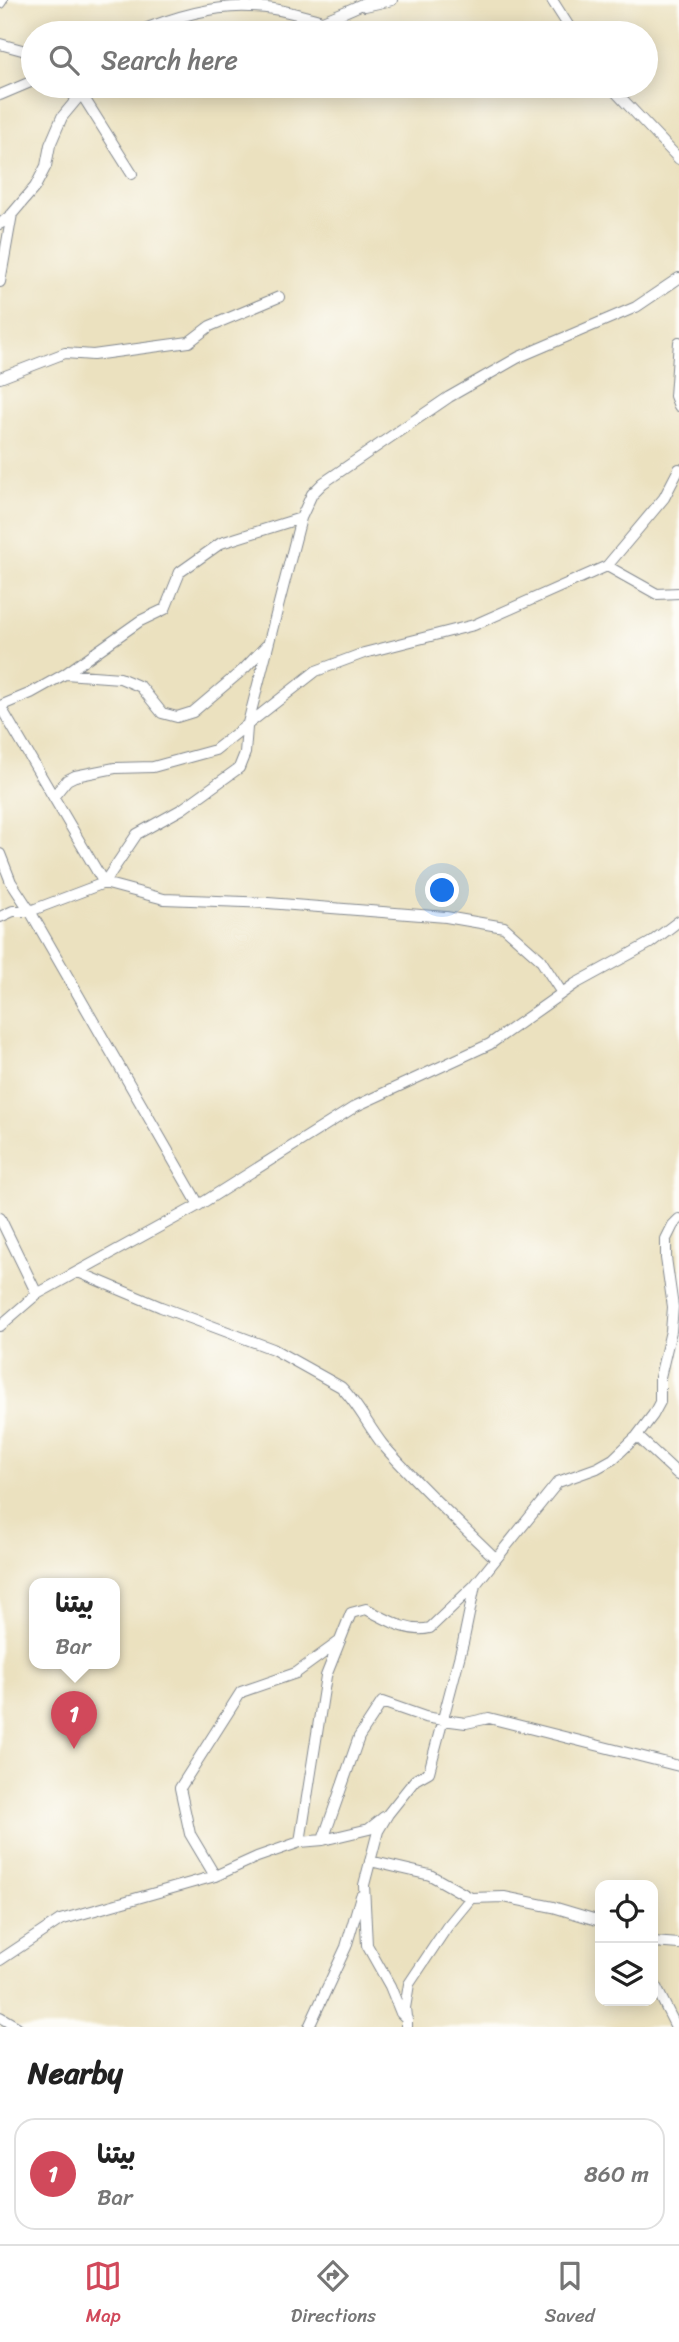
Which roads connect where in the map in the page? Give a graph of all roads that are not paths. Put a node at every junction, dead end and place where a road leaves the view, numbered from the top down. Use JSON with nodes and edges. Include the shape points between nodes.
{"nodes":[{"id":1,"x":370,"y":0,"type":"edge"},
{"id":2,"x":392,"y":0,"type":"edge"},
{"id":3,"x":552,"y":0,"type":"edge"},
{"id":4,"x":353,"y":9,"type":"junction"},
{"id":5,"x":319,"y":20,"type":"joint"},
{"id":6,"x":166,"y":21,"type":"edge"},
{"id":7,"x":565,"y":21,"type":"edge"},
{"id":8,"x":0,"y":44,"type":"edge"},
{"id":9,"x":21,"y":50,"type":"edge"},
{"id":10,"x":21,"y":86,"type":"edge"},
{"id":11,"x":0,"y":95,"type":"edge"},
{"id":12,"x":77,"y":98,"type":"edge"},
{"id":13,"x":87,"y":98,"type":"edge"},
{"id":14,"x":621,"y":98,"type":"edge"},
{"id":15,"x":679,"y":159,"type":"edge"},
{"id":16,"x":132,"y":174,"type":"dead end"},
{"id":17,"x":12,"y":214,"type":"junction"},
{"id":18,"x":0,"y":224,"type":"edge"},
{"id":19,"x":679,"y":278,"type":"edge"},
{"id":20,"x":0,"y":282,"type":"edge"},
{"id":21,"x":279,"y":297,"type":"dead end"},
{"id":22,"x":679,"y":342,"type":"edge"},
{"id":23,"x":0,"y":378,"type":"edge"},
{"id":24,"x":679,"y":406,"type":"edge"},
{"id":25,"x":679,"y":469,"type":"edge"},
{"id":26,"x":301,"y":518,"type":"junction"},
{"id":27,"x":607,"y":566,"type":"junction"},
{"id":28,"x":679,"y":593,"type":"edge"},
{"id":29,"x":267,"y":645,"type":"junction"},
{"id":30,"x":65,"y":674,"type":"junction"},
{"id":31,"x":0,"y":706,"type":"edge"},
{"id":32,"x":247,"y":727,"type":"junction"},
{"id":33,"x":54,"y":796,"type":"junction"},
{"id":34,"x":0,"y":854,"type":"edge"},
{"id":35,"x":104,"y":883,"type":"junction"},
{"id":36,"x":30,"y":911,"type":"junction"},
{"id":37,"x":0,"y":916,"type":"edge"},
{"id":38,"x":679,"y":921,"type":"edge"},
{"id":39,"x":562,"y":993,"type":"junction"},
{"id":40,"x":199,"y":1205,"type":"junction"},
{"id":41,"x":0,"y":1218,"type":"edge"},
{"id":42,"x":679,"y":1219,"type":"edge"},
{"id":43,"x":78,"y":1272,"type":"junction"},
{"id":44,"x":37,"y":1294,"type":"junction"},
{"id":45,"x":0,"y":1326,"type":"edge"},
{"id":46,"x":637,"y":1436,"type":"junction"},
{"id":47,"x":679,"y":1475,"type":"edge"},
{"id":48,"x":495,"y":1558,"type":"junction"},
{"id":49,"x":475,"y":1584,"type":"junction"},
{"id":50,"x":341,"y":1641,"type":"junction"},
{"id":51,"x":443,"y":1720,"type":"junction"},
{"id":52,"x":679,"y":1766,"type":"edge"},
{"id":53,"x":388,"y":1814,"type":"junction"},
{"id":54,"x":323,"y":1840,"type":"junction"},
{"id":55,"x":300,"y":1842,"type":"junction"},
{"id":56,"x":370,"y":1861,"type":"junction"},
{"id":57,"x":215,"y":1876,"type":"junction"},
{"id":58,"x":364,"y":1885,"type":"junction"},
{"id":59,"x":471,"y":1898,"type":"junction"},
{"id":60,"x":595,"y":1920,"type":"edge"},
{"id":61,"x":658,"y":1942,"type":"edge"},
{"id":62,"x":679,"y":1944,"type":"edge"},
{"id":63,"x":0,"y":1961,"type":"edge"},
{"id":64,"x":658,"y":1991,"type":"edge"},
{"id":65,"x":0,"y":2017,"type":"edge"},
{"id":66,"x":407,"y":2023,"type":"edge"},
{"id":67,"x":18,"y":2027,"type":"edge"},
{"id":68,"x":309,"y":2027,"type":"edge"},
{"id":69,"x":676,"y":2027,"type":"edge"}],
"edges":[{"from":1,"to":4,"type":"street"},
{"from":2,"to":4,"type":"street"},
{"from":3,"to":7,"type":"street"},
{"from":4,"to":5,"type":"street"},
{"from":5,"to":6,"type":"street","via":[[249,6]]},
{"from":8,"to":9,"type":"street"},
{"from":10,"to":11,"type":"street"},
{"from":12,"to":17,"type":"street","via":[[62,117],[35,187]]},
{"from":13,"to":16,"type":"street"},
{"from":14,"to":15,"type":"street"},
{"from":17,"to":18,"type":"street"},
{"from":17,"to":20,"type":"street"},
{"from":19,"to":26,"type":"street","via":[[636,307],[519,357],[449,397],[323,484],[312,494]]},
{"from":21,"to":23,"type":"street","via":[[210,326],[189,342],[93,355],[65,353]]},
{"from":22,"to":24,"type":"street","via":[[675,396]]},
{"from":25,"to":27,"type":"street","via":[[664,498]]},
{"from":26,"to":29,"type":"street"},
{"from":26,"to":30,"type":"street","via":[[221,543],[180,572],[165,609],[140,621]]},
{"from":27,"to":28,"type":"street","via":[[657,594]]},
{"from":27,"to":32,"type":"street","via":[[474,625],[364,653],[316,671]]},
{"from":29,"to":30,"type":"street","via":[[193,712],[177,717],[162,713],[141,687],[120,678]]},
{"from":29,"to":32,"type":"street"},
{"from":30,"to":31,"type":"street"},
{"from":31,"to":33,"type":"street"},
{"from":32,"to":33,"type":"street","via":[[215,750],[153,767],[75,776]]},
{"from":32,"to":35,"type":"street","via":[[239,768],[137,834]]},
{"from":33,"to":35,"type":"street"},
{"from":34,"to":36,"type":"street"},
{"from":35,"to":36,"type":"street"},
{"from":35,"to":39,"type":"street","via":[[164,899],[446,917],[504,927],[540,959]]},
{"from":36,"to":37,"type":"street"},
{"from":36,"to":40,"type":"street"},
{"from":38,"to":39,"type":"street","via":[[650,943]]},
{"from":39,"to":40,"type":"street","via":[[490,1044],[356,1107]]},
{"from":40,"to":43,"type":"street"},
{"from":41,"to":44,"type":"street"},
{"from":42,"to":46,"type":"street","via":[[666,1239],[673,1307],[660,1402]]},
{"from":43,"to":44,"type":"street"},
{"from":43,"to":48,"type":"street","via":[[273,1349],[341,1387],[384,1445]]},
{"from":44,"to":45,"type":"street"},
{"from":46,"to":47,"type":"street"},
{"from":46,"to":48,"type":"street","via":[[613,1459],[558,1482]]},
{"from":48,"to":49,"type":"street"},
{"from":49,"to":50,"type":"street","via":[[430,1628],[412,1630],[366,1609],[351,1613]]},
{"from":49,"to":51,"type":"street"},
{"from":50,"to":55,"type":"street","via":[[326,1676]]},
{"from":50,"to":57,"type":"street","via":[[296,1673],[241,1692],[180,1788],[190,1833]]},
{"from":51,"to":52,"type":"street","via":[[466,1723],[489,1718]]},
{"from":51,"to":53,"type":"street","via":[[429,1772],[415,1780]]},
{"from":51,"to":54,"type":"street","via":[[382,1702],[359,1737]]},
{"from":53,"to":54,"type":"street","via":[[369,1829]]},
{"from":53,"to":56,"type":"street"},
{"from":54,"to":55,"type":"street"},
{"from":55,"to":57,"type":"street"},
{"from":56,"to":58,"type":"street"},
{"from":56,"to":59,"type":"street","via":[[430,1875]]},
{"from":57,"to":63,"type":"street","via":[[60,1920]]},
{"from":58,"to":66,"type":"street","via":[[367,1945]]},
{"from":58,"to":68,"type":"street","via":[[346,1947]]},
{"from":59,"to":60,"type":"street","via":[[504,1897]]},
{"from":59,"to":66,"type":"street","via":[[409,1984]]},
{"from":61,"to":62,"type":"street"},
{"from":64,"to":69,"type":"street"},
{"from":65,"to":67,"type":"street"}]}
